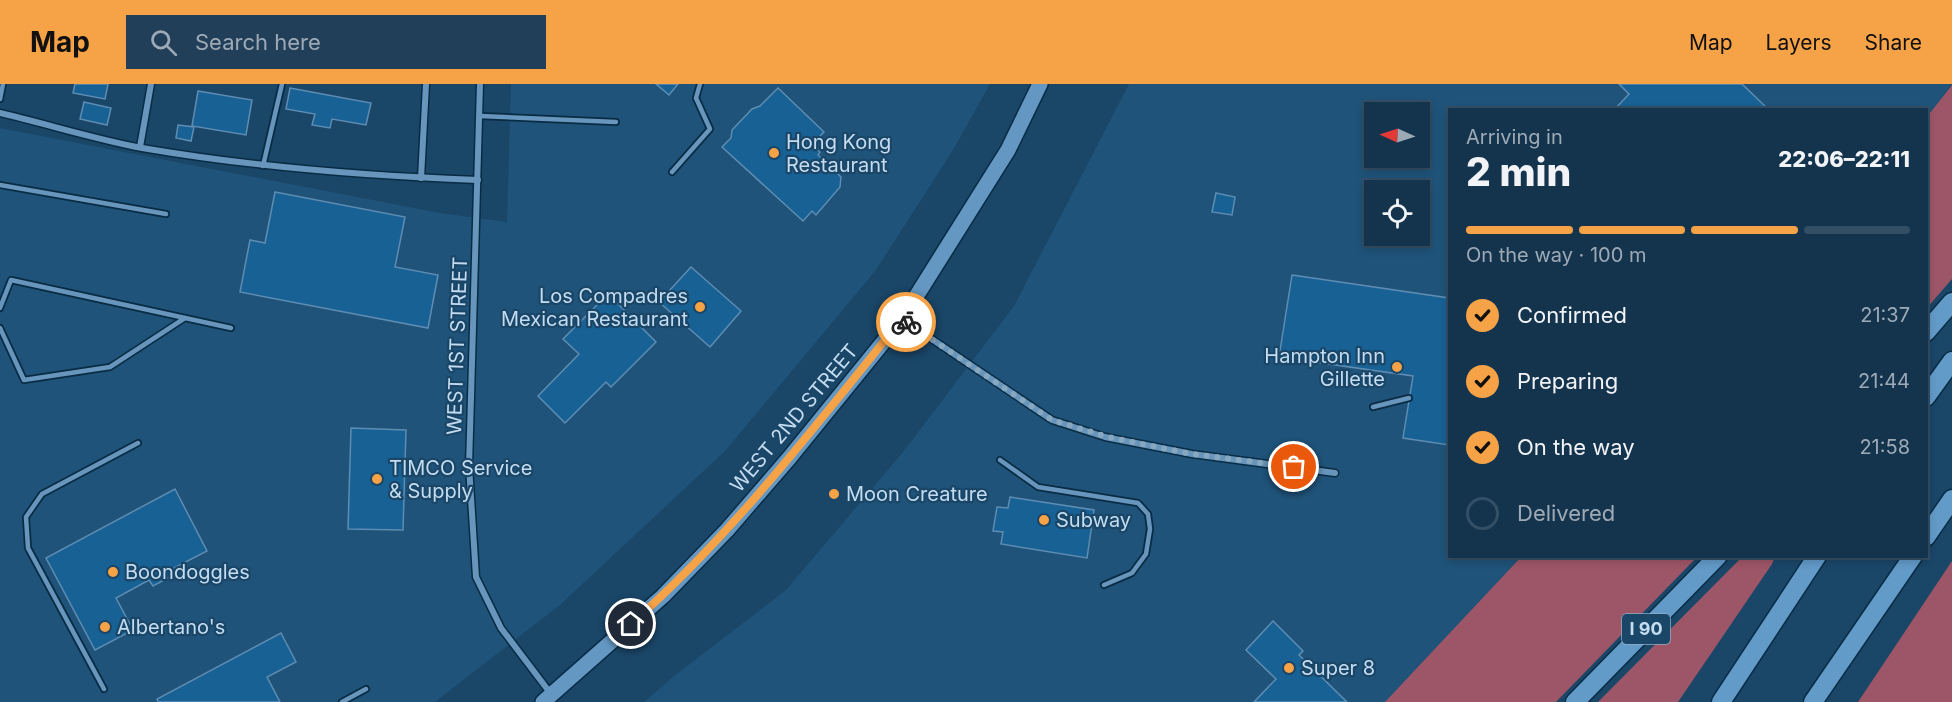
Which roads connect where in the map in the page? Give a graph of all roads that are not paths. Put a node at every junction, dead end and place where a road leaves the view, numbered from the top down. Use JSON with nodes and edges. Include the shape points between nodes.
{"nodes":[{"id":1,"x":3,"y":84,"type":"edge"},
{"id":2,"x":151,"y":84,"type":"edge"},
{"id":3,"x":282,"y":84,"type":"edge"},
{"id":4,"x":426,"y":84,"type":"edge"},
{"id":5,"x":480,"y":84,"type":"edge"},
{"id":6,"x":700,"y":84,"type":"edge"},
{"id":7,"x":1040,"y":84,"type":"edge"},
{"id":8,"x":0,"y":99,"type":"edge"},
{"id":9,"x":0,"y":113,"type":"edge"},
{"id":10,"x":480,"y":116,"type":"junction"},
{"id":11,"x":616,"y":122,"type":"dead end"},
{"id":12,"x":140,"y":147,"type":"junction"},
{"id":13,"x":263,"y":166,"type":"junction"},
{"id":14,"x":672,"y":172,"type":"dead end"},
{"id":15,"x":421,"y":178,"type":"junction"},
{"id":16,"x":478,"y":180,"type":"junction"},
{"id":17,"x":0,"y":185,"type":"edge"},
{"id":18,"x":166,"y":214,"type":"dead end"},
{"id":19,"x":1952,"y":302,"type":"edge"},
{"id":20,"x":0,"y":308,"type":"edge"},
{"id":21,"x":184,"y":318,"type":"junction"},
{"id":22,"x":902,"y":319,"type":"junction"},
{"id":23,"x":0,"y":328,"type":"edge"},
{"id":24,"x":231,"y":328,"type":"dead end"},
{"id":25,"x":1928,"y":330,"type":"edge"},
{"id":26,"x":1952,"y":361,"type":"edge"},
{"id":27,"x":1928,"y":394,"type":"edge"},
{"id":28,"x":1409,"y":398,"type":"dead end"},
{"id":29,"x":1373,"y":407,"type":"dead end"},
{"id":30,"x":138,"y":443,"type":"dead end"},
{"id":31,"x":1000,"y":460,"type":"dead end"},
{"id":32,"x":1335,"y":473,"type":"dead end"},
{"id":33,"x":1952,"y":499,"type":"edge"},
{"id":34,"x":1928,"y":534,"type":"edge"},
{"id":35,"x":1716,"y":558,"type":"edge"},
{"id":36,"x":1816,"y":558,"type":"edge"},
{"id":37,"x":1912,"y":558,"type":"edge"},
{"id":38,"x":1104,"y":585,"type":"dead end"},
{"id":39,"x":366,"y":688,"type":"dead end"},
{"id":40,"x":104,"y":689,"type":"dead end"},
{"id":41,"x":547,"y":698,"type":"edge"},
{"id":42,"x":342,"y":702,"type":"edge"},
{"id":43,"x":1575,"y":702,"type":"edge"},
{"id":44,"x":1721,"y":702,"type":"edge"},
{"id":45,"x":1814,"y":702,"type":"edge"}],
"edges":[{"from":1,"to":8,"type":"lane"},
{"from":2,"to":12,"type":"street"},
{"from":3,"to":13,"type":"lane"},
{"from":4,"to":15,"type":"street"},
{"from":5,"to":10,"type":"street","name":"WEST 1ST STREET"},
{"from":6,"to":14,"type":"lane","via":[[696,98],[710,129]]},
{"from":7,"to":22,"type":"main road","name":"WEST 2ND STREET","via":[[1008,150]]},
{"from":9,"to":12,"type":"street"},
{"from":10,"to":11,"type":"lane"},
{"from":10,"to":16,"type":"street","name":"WEST 1ST STREET"},
{"from":12,"to":13,"type":"street"},
{"from":13,"to":15,"type":"street"},
{"from":15,"to":16,"type":"street"},
{"from":16,"to":41,"type":"street","name":"WEST 1ST STREET","via":[[470,466],[476,577],[501,628]]},
{"from":17,"to":18,"type":"lane"},
{"from":19,"to":25,"type":"highway"},
{"from":20,"to":21,"type":"lane","via":[[11,280]]},
{"from":21,"to":23,"type":"lane","via":[[110,368],[24,380]]},
{"from":21,"to":24,"type":"lane"},
{"from":22,"to":32,"type":"street","via":[[1052,420],[1105,436],[1192,454]]},
{"from":22,"to":41,"type":"main road","name":"WEST 2ND STREET","via":[[727,530],[663,596]]},
{"from":26,"to":27,"type":"highway"},
{"from":28,"to":29,"type":"lane"},
{"from":30,"to":40,"type":"lane","via":[[42,494],[26,517],[28,548]]},
{"from":31,"to":38,"type":"lane","via":[[1038,487],[1138,503],[1148,514],[1146,554],[1132,573]]},
{"from":33,"to":34,"type":"highway"},
{"from":35,"to":43,"type":"highway","number":"I 90"},
{"from":36,"to":44,"type":"highway"},
{"from":37,"to":45,"type":"highway"},
{"from":39,"to":42,"type":"lane"}]}
